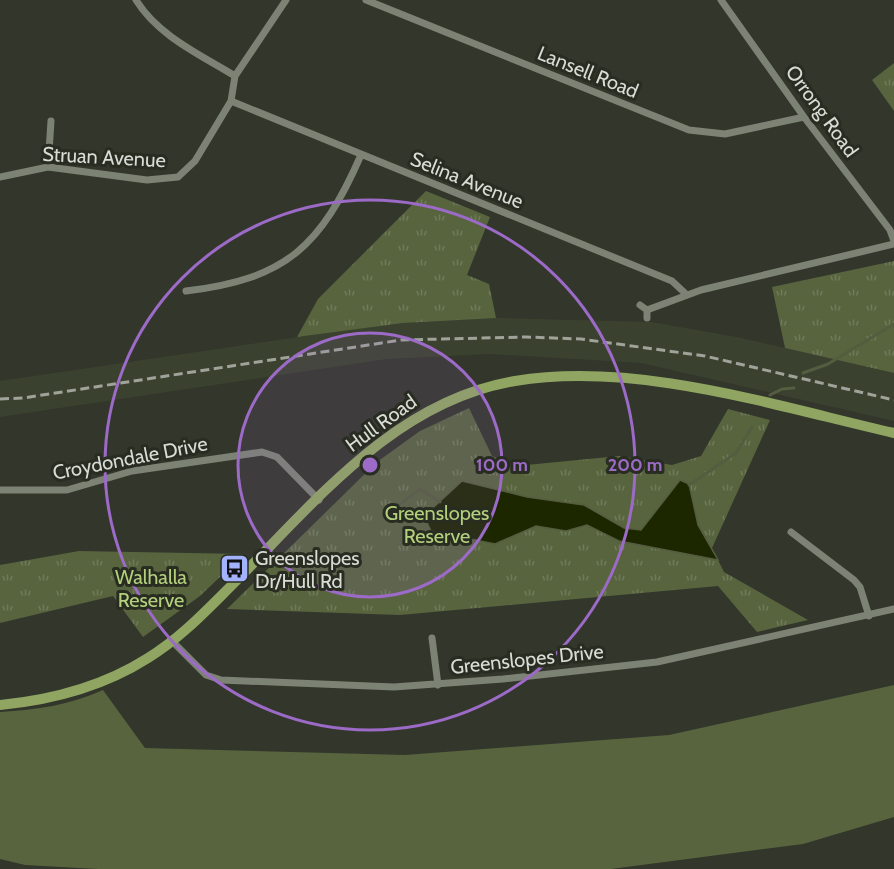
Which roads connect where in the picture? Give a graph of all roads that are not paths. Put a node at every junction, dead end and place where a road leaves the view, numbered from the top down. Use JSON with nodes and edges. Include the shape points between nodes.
{"nodes":[{"id":1,"x":136,"y":0,"type":"edge"},
{"id":2,"x":286,"y":0,"type":"edge"},
{"id":3,"x":366,"y":0,"type":"edge"},
{"id":4,"x":721,"y":0,"type":"edge"},
{"id":5,"x":235,"y":76,"type":"junction"},
{"id":6,"x":231,"y":101,"type":"junction"},
{"id":7,"x":804,"y":117,"type":"junction"},
{"id":8,"x":51,"y":121,"type":"dead end"},
{"id":9,"x":361,"y":155,"type":"junction"},
{"id":10,"x":48,"y":167,"type":"junction"},
{"id":11,"x":0,"y":177,"type":"edge"},
{"id":12,"x":894,"y":243,"type":"edge"},
{"id":13,"x":186,"y":291,"type":"dead end"},
{"id":14,"x":687,"y":295,"type":"junction"},
{"id":15,"x":640,"y":305,"type":"dead end"},
{"id":16,"x":647,"y":310,"type":"junction"},
{"id":17,"x":647,"y":318,"type":"dead end"},
{"id":18,"x":894,"y":433,"type":"edge"},
{"id":19,"x":0,"y":490,"type":"edge"},
{"id":20,"x":319,"y":500,"type":"junction"},
{"id":21,"x":791,"y":532,"type":"dead end"},
{"id":22,"x":894,"y":609,"type":"edge"},
{"id":23,"x":869,"y":616,"type":"junction"},
{"id":24,"x":432,"y":638,"type":"dead end"},
{"id":25,"x":172,"y":641,"type":"junction"},
{"id":26,"x":438,"y":685,"type":"junction"},
{"id":27,"x":0,"y":705,"type":"edge"}],
"edges":[{"from":1,"to":5,"type":"street","via":[[144,14],[165,32]]},
{"from":2,"to":5,"type":"street","name":"Struan Avenue"},
{"from":3,"to":7,"type":"street","name":"Lansell Road","via":[[689,130],[725,134]]},
{"from":4,"to":7,"type":"street","name":"Orrong Road"},
{"from":5,"to":6,"type":"street","name":"Struan Avenue"},
{"from":6,"to":9,"type":"street","name":"Selina Avenue"},
{"from":6,"to":10,"type":"street","name":"Struan Avenue","via":[[195,161],[178,177],[147,180]]},
{"from":7,"to":12,"type":"street","name":"Orrong Road","via":[[890,230]]},
{"from":8,"to":10,"type":"street"},
{"from":9,"to":13,"type":"street","via":[[330,218],[295,254],[265,273],[241,282]]},
{"from":9,"to":14,"type":"street","name":"Selina Avenue","via":[[672,281]]},
{"from":10,"to":11,"type":"street","name":"Struan Avenue"},
{"from":12,"to":14,"type":"street"},
{"from":14,"to":16,"type":"street"},
{"from":15,"to":16,"type":"street"},
{"from":16,"to":17,"type":"street"},
{"from":18,"to":20,"type":"main road","name":"Hull Road","via":[[631,378],[555,376],[512,381],[433,408],[369,449]]},
{"from":19,"to":20,"type":"street","name":"Croydondale Drive","via":[[67,490],[132,471],[262,452],[277,458]]},
{"from":20,"to":25,"type":"main road","name":"Hull Road"},
{"from":21,"to":23,"type":"street","via":[[855,580]]},
{"from":22,"to":23,"type":"street","name":"Greenslopes Drive"},
{"from":23,"to":26,"type":"street","name":"Greenslopes Drive","via":[[657,662]]},
{"from":24,"to":26,"type":"street"},
{"from":25,"to":26,"type":"street","name":"Greenslopes Drive","via":[[206,675],[221,681]]},
{"from":25,"to":27,"type":"main road","name":"Hull Road","via":[[135,666],[91,686],[45,699]]}]}
